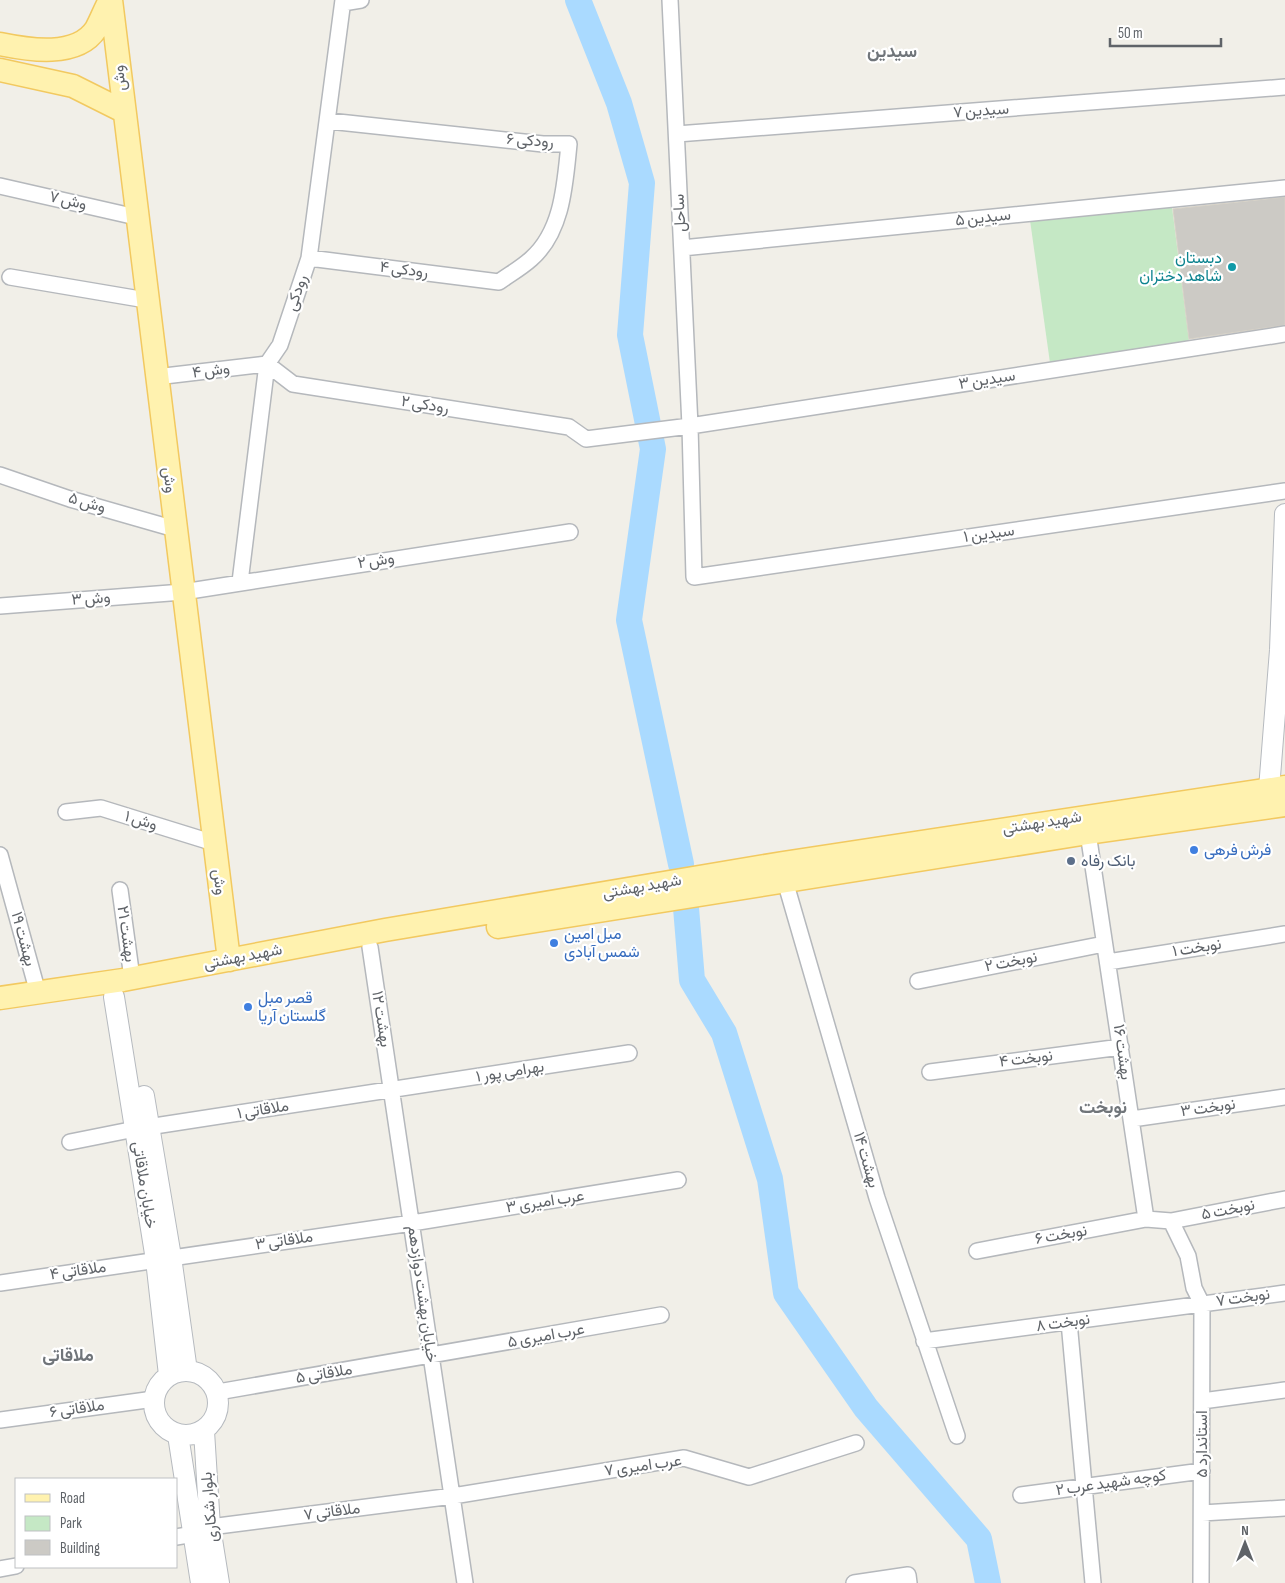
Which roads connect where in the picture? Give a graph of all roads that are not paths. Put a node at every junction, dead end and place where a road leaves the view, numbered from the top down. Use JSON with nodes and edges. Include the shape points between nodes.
{"nodes":[{"id":1,"x":110,"y":0,"type":"edge"},
{"id":2,"x":361,"y":0,"type":"edge"},
{"id":3,"x":670,"y":0,"type":"edge"},
{"id":4,"x":343,"y":1,"type":"edge"},
{"id":5,"x":0,"y":44,"type":"edge"},
{"id":6,"x":0,"y":70,"type":"edge"},
{"id":7,"x":1285,"y":87,"type":"edge"},
{"id":8,"x":123,"y":111,"type":"junction"},
{"id":9,"x":329,"y":121,"type":"junction"},
{"id":10,"x":677,"y":134,"type":"junction"},
{"id":11,"x":0,"y":186,"type":"edge"},
{"id":12,"x":1285,"y":188,"type":"edge"},
{"id":13,"x":136,"y":216,"type":"junction"},
{"id":14,"x":682,"y":248,"type":"junction"},
{"id":15,"x":309,"y":258,"type":"junction"},
{"id":16,"x":10,"y":277,"type":"dead end"},
{"id":17,"x":499,"y":282,"type":"joint"},
{"id":18,"x":146,"y":300,"type":"junction"},
{"id":19,"x":1285,"y":334,"type":"edge"},
{"id":20,"x":267,"y":364,"type":"junction"},
{"id":21,"x":156,"y":377,"type":"junction"},
{"id":22,"x":690,"y":426,"type":"junction"},
{"id":23,"x":586,"y":439,"type":"joint"},
{"id":24,"x":0,"y":475,"type":"edge"},
{"id":25,"x":1285,"y":491,"type":"edge"},
{"id":26,"x":1285,"y":514,"type":"edge"},
{"id":27,"x":175,"y":529,"type":"junction"},
{"id":28,"x":570,"y":532,"type":"dead end"},
{"id":29,"x":694,"y":577,"type":"joint"},
{"id":30,"x":240,"y":582,"type":"junction"},
{"id":31,"x":183,"y":592,"type":"junction"},
{"id":32,"x":0,"y":606,"type":"edge"},
{"id":33,"x":1277,"y":788,"type":"edge"},
{"id":34,"x":1285,"y":805,"type":"edge"},
{"id":35,"x":66,"y":812,"type":"dead end"},
{"id":36,"x":1088,"y":833,"type":"junction"},
{"id":37,"x":214,"y":843,"type":"junction"},
{"id":38,"x":0,"y":855,"type":"edge"},
{"id":39,"x":785,"y":880,"type":"junction"},
{"id":40,"x":120,"y":890,"type":"dead end"},
{"id":41,"x":1285,"y":934,"type":"edge"},
{"id":42,"x":1104,"y":944,"type":"junction"},
{"id":43,"x":370,"y":947,"type":"junction"},
{"id":44,"x":229,"y":960,"type":"junction"},
{"id":45,"x":1108,"y":962,"type":"junction"},
{"id":46,"x":918,"y":981,"type":"dead end"},
{"id":47,"x":121,"y":986,"type":"junction"},
{"id":48,"x":38,"y":993,"type":"junction"},
{"id":49,"x":0,"y":998,"type":"edge"},
{"id":50,"x":0,"y":1013,"type":"edge"},
{"id":51,"x":1121,"y":1047,"type":"junction"},
{"id":52,"x":629,"y":1052,"type":"dead end"},
{"id":53,"x":930,"y":1072,"type":"dead end"},
{"id":54,"x":392,"y":1091,"type":"junction"},
{"id":55,"x":1285,"y":1097,"type":"edge"},
{"id":56,"x":1132,"y":1118,"type":"junction"},
{"id":57,"x":142,"y":1128,"type":"junction"},
{"id":58,"x":70,"y":1142,"type":"dead end"},
{"id":59,"x":678,"y":1180,"type":"dead end"},
{"id":60,"x":1285,"y":1198,"type":"edge"},
{"id":61,"x":1146,"y":1219,"type":"junction"},
{"id":62,"x":1171,"y":1222,"type":"junction"},
{"id":63,"x":412,"y":1223,"type":"junction"},
{"id":64,"x":977,"y":1250,"type":"dead end"},
{"id":65,"x":164,"y":1258,"type":"junction"},
{"id":66,"x":0,"y":1283,"type":"edge"},
{"id":67,"x":1285,"y":1293,"type":"edge"},
{"id":68,"x":1202,"y":1304,"type":"junction"},
{"id":69,"x":661,"y":1314,"type":"dead end"},
{"id":70,"x":1069,"y":1322,"type":"junction"},
{"id":71,"x":924,"y":1341,"type":"junction"},
{"id":72,"x":431,"y":1356,"type":"junction"},
{"id":73,"x":178,"y":1373,"type":"junction"},
{"id":74,"x":1285,"y":1390,"type":"edge"},
{"id":75,"x":218,"y":1392,"type":"junction"},
{"id":76,"x":154,"y":1399,"type":"junction"},
{"id":77,"x":1202,"y":1401,"type":"junction"},
{"id":78,"x":0,"y":1420,"type":"edge"},
{"id":79,"x":204,"y":1431,"type":"junction"},
{"id":80,"x":178,"y":1435,"type":"junction"},
{"id":81,"x":957,"y":1436,"type":"dead end"},
{"id":82,"x":856,"y":1443,"type":"dead end"},
{"id":83,"x":1202,"y":1471,"type":"junction"},
{"id":84,"x":1084,"y":1486,"type":"junction"},
{"id":85,"x":1021,"y":1495,"type":"dead end"},
{"id":86,"x":453,"y":1496,"type":"junction"},
{"id":87,"x":1285,"y":1508,"type":"edge"},
{"id":88,"x":1202,"y":1513,"type":"junction"},
{"id":89,"x":193,"y":1533,"type":"edge"},
{"id":90,"x":908,"y":1579,"type":"edge"},
{"id":91,"x":201,"y":1583,"type":"edge"},
{"id":92,"x":219,"y":1583,"type":"edge"},
{"id":93,"x":465,"y":1583,"type":"edge"},
{"id":94,"x":854,"y":1583,"type":"edge"},
{"id":95,"x":1093,"y":1583,"type":"edge"},
{"id":96,"x":1201,"y":1583,"type":"edge"}],
"edges":[{"from":1,"to":5,"type":"main road","via":[[95,30],[80,43],[51,50]]},
{"from":1,"to":8,"type":"main road","name":"وش"},
{"from":2,"to":4,"type":"street"},
{"from":3,"to":10,"type":"street","name":"ساحل"},
{"from":4,"to":9,"type":"street","name":"رودکی"},
{"from":6,"to":8,"type":"main road","via":[[73,86]]},
{"from":7,"to":10,"type":"street","name":"سیدین ۷"},
{"from":8,"to":13,"type":"main road","name":"وش"},
{"from":9,"to":15,"type":"street","name":"رودکی"},
{"from":9,"to":17,"type":"street","name":"رودکی ۶","via":[[543,144],[570,144],[564,196],[552,232],[532,258]]},
{"from":10,"to":14,"type":"street","name":"ساحل"},
{"from":11,"to":13,"type":"street","name":"وش ۷"},
{"from":12,"to":14,"type":"street","name":"سیدین ۵"},
{"from":13,"to":18,"type":"main road","name":"وش"},
{"from":14,"to":22,"type":"street","name":"ساحل"},
{"from":15,"to":17,"type":"street","name":"رودکی ۴"},
{"from":15,"to":20,"type":"street","name":"رودکی","via":[[280,345]]},
{"from":16,"to":18,"type":"street"},
{"from":18,"to":21,"type":"main road","name":"وش"},
{"from":19,"to":22,"type":"street","name":"سیدین ۳"},
{"from":20,"to":21,"type":"street","name":"وش ۴"},
{"from":20,"to":23,"type":"street","name":"رودکی ۲","via":[[294,384],[569,428]]},
{"from":20,"to":30,"type":"street","name":"رودکی"},
{"from":21,"to":27,"type":"main road","name":"وش"},
{"from":22,"to":23,"type":"street","name":"سیدین ۳"},
{"from":22,"to":29,"type":"street","name":"ساحل"},
{"from":24,"to":27,"type":"street","name":"وش ۵"},
{"from":25,"to":29,"type":"street","name":"سیدین ۱"},
{"from":26,"to":33,"type":"main road"},
{"from":27,"to":31,"type":"main road","name":"وش"},
{"from":28,"to":30,"type":"street","name":"وش ۲"},
{"from":30,"to":31,"type":"street","name":"وش ۲"},
{"from":31,"to":32,"type":"street","name":"وش ۳"},
{"from":31,"to":37,"type":"main road","name":"وش"},
{"from":33,"to":44,"type":"main road","name":"شهید بهشتی","via":[[783,863],[385,930]]},
{"from":34,"to":36,"type":"main road","name":"شهید بهشتی"},
{"from":35,"to":37,"type":"street","name":"وش ۱","via":[[101,808]]},
{"from":36,"to":39,"type":"main road","name":"شهید بهشتی"},
{"from":36,"to":42,"type":"street","name":"۱۶ بهشت"},
{"from":37,"to":44,"type":"main road","name":"وش"},
{"from":38,"to":48,"type":"street","name":"بهشت ۱۹"},
{"from":39,"to":43,"type":"main road","name":"شهید بهشتی"},
{"from":39,"to":71,"type":"street","name":"بهشت ۱۴","via":[[877,1198]]},
{"from":40,"to":47,"type":"street","name":"بهشت ۲۱"},
{"from":41,"to":45,"type":"street","name":"۱ نوبخت"},
{"from":42,"to":45,"type":"street","name":"۱۶ بهشت"},
{"from":42,"to":46,"type":"street","name":"۲ نوبخت"},
{"from":43,"to":47,"type":"main road","name":"شهید بهشتی"},
{"from":43,"to":54,"type":"street","name":"۱۲ بهشت"},
{"from":44,"to":47,"type":"main road","name":"شهید بهشتی"},
{"from":45,"to":51,"type":"street","name":"۱۶ بهشت"},
{"from":47,"to":48,"type":"main road","name":"شهید بهشتی"},
{"from":47,"to":50,"type":"main road","name":"شهید بهشتی"},
{"from":47,"to":57,"type":"main road","name":"خیابان ملاقاتی"},
{"from":48,"to":49,"type":"main road","name":"شهید بهشتی"},
{"from":51,"to":53,"type":"street","name":"۴ نوبخت"},
{"from":51,"to":56,"type":"street","name":"۱۶ بهشت"},
{"from":52,"to":54,"type":"street","name":"۱ بهرامی پور"},
{"from":54,"to":57,"type":"street","name":"ملاقاتی ۱"},
{"from":54,"to":63,"type":"street","name":"خیابان بهشت دوازدهم"},
{"from":55,"to":56,"type":"street","name":"۳ نوبخت"},
{"from":56,"to":61,"type":"street","name":"۱۶ بهشت"},
{"from":57,"to":58,"type":"street","name":"ملاقاتی ۱"},
{"from":57,"to":65,"type":"main road","name":"خیابان ملاقاتی"},
{"from":59,"to":63,"type":"street","name":"۳ عرب امیری"},
{"from":60,"to":62,"type":"street","name":"۵ نوبخت"},
{"from":61,"to":62,"type":"street"},
{"from":61,"to":64,"type":"street","name":"نوبخت ۶"},
{"from":62,"to":68,"type":"street","via":[[1188,1256],[1194,1288]]},
{"from":63,"to":65,"type":"street","name":"ملاقاتی ۳"},
{"from":63,"to":72,"type":"street","name":"خیابان بهشت دوازدهم"},
{"from":65,"to":66,"type":"street","name":"ملاقاتی ۴"},
{"from":65,"to":73,"type":"main road","name":"خیابان ملاقاتی"},
{"from":67,"to":68,"type":"street","name":"۷ نوبخت"},
{"from":68,"to":70,"type":"street","name":"۸ نوبخت"},
{"from":68,"to":77,"type":"street","name":"۵ استاندارد"},
{"from":69,"to":72,"type":"street","name":"۵ عرب امیری"},
{"from":70,"to":71,"type":"street","name":"۸ نوبخت"},
{"from":70,"to":84,"type":"street"},
{"from":71,"to":81,"type":"street","name":"بهشت ۱۴"},
{"from":72,"to":75,"type":"street","name":"ملاقاتی ۵"},
{"from":72,"to":86,"type":"street","name":"خیابان بهشت دوازدهم"},
{"from":73,"to":75,"type":"main road","via":[[205,1377]]},
{"from":73,"to":76,"type":"main road","via":[[159,1384]]},
{"from":74,"to":77,"type":"street"},
{"from":75,"to":79,"type":"main road","via":[[218,1411]]},
{"from":76,"to":78,"type":"street","name":"۶ ملاقاتی"},
{"from":76,"to":80,"type":"main road","via":[[153,1408],[159,1422]]},
{"from":77,"to":83,"type":"street","name":"۵ استاندارد"},
{"from":79,"to":80,"type":"main road","via":[[189,1436]]},
{"from":79,"to":89,"type":"main road","name":"بلوار شکاری"},
{"from":80,"to":89,"type":"main road","name":"بلوار شکاری"},
{"from":82,"to":86,"type":"street","name":"۷ عرب امیری","via":[[749,1477],[684,1458]]},
{"from":83,"to":84,"type":"street","name":"کوچه شهید عرب ۲"},
{"from":83,"to":88,"type":"street","name":"۵ استاندارد"},
{"from":84,"to":85,"type":"street","name":"کوچه شهید عرب ۲"},
{"from":84,"to":95,"type":"street"},
{"from":86,"to":89,"type":"street","name":"۷ ملاقاتی"},
{"from":86,"to":93,"type":"street","name":"خیابان بهشت دوازدهم"},
{"from":87,"to":88,"type":"street"},
{"from":88,"to":96,"type":"street","name":"۵ استاندارد"},
{"from":89,"to":91,"type":"main road","name":"بلوار شکاری"},
{"from":89,"to":92,"type":"main road","name":"بلوار شکاری"},
{"from":90,"to":94,"type":"street"}]}
